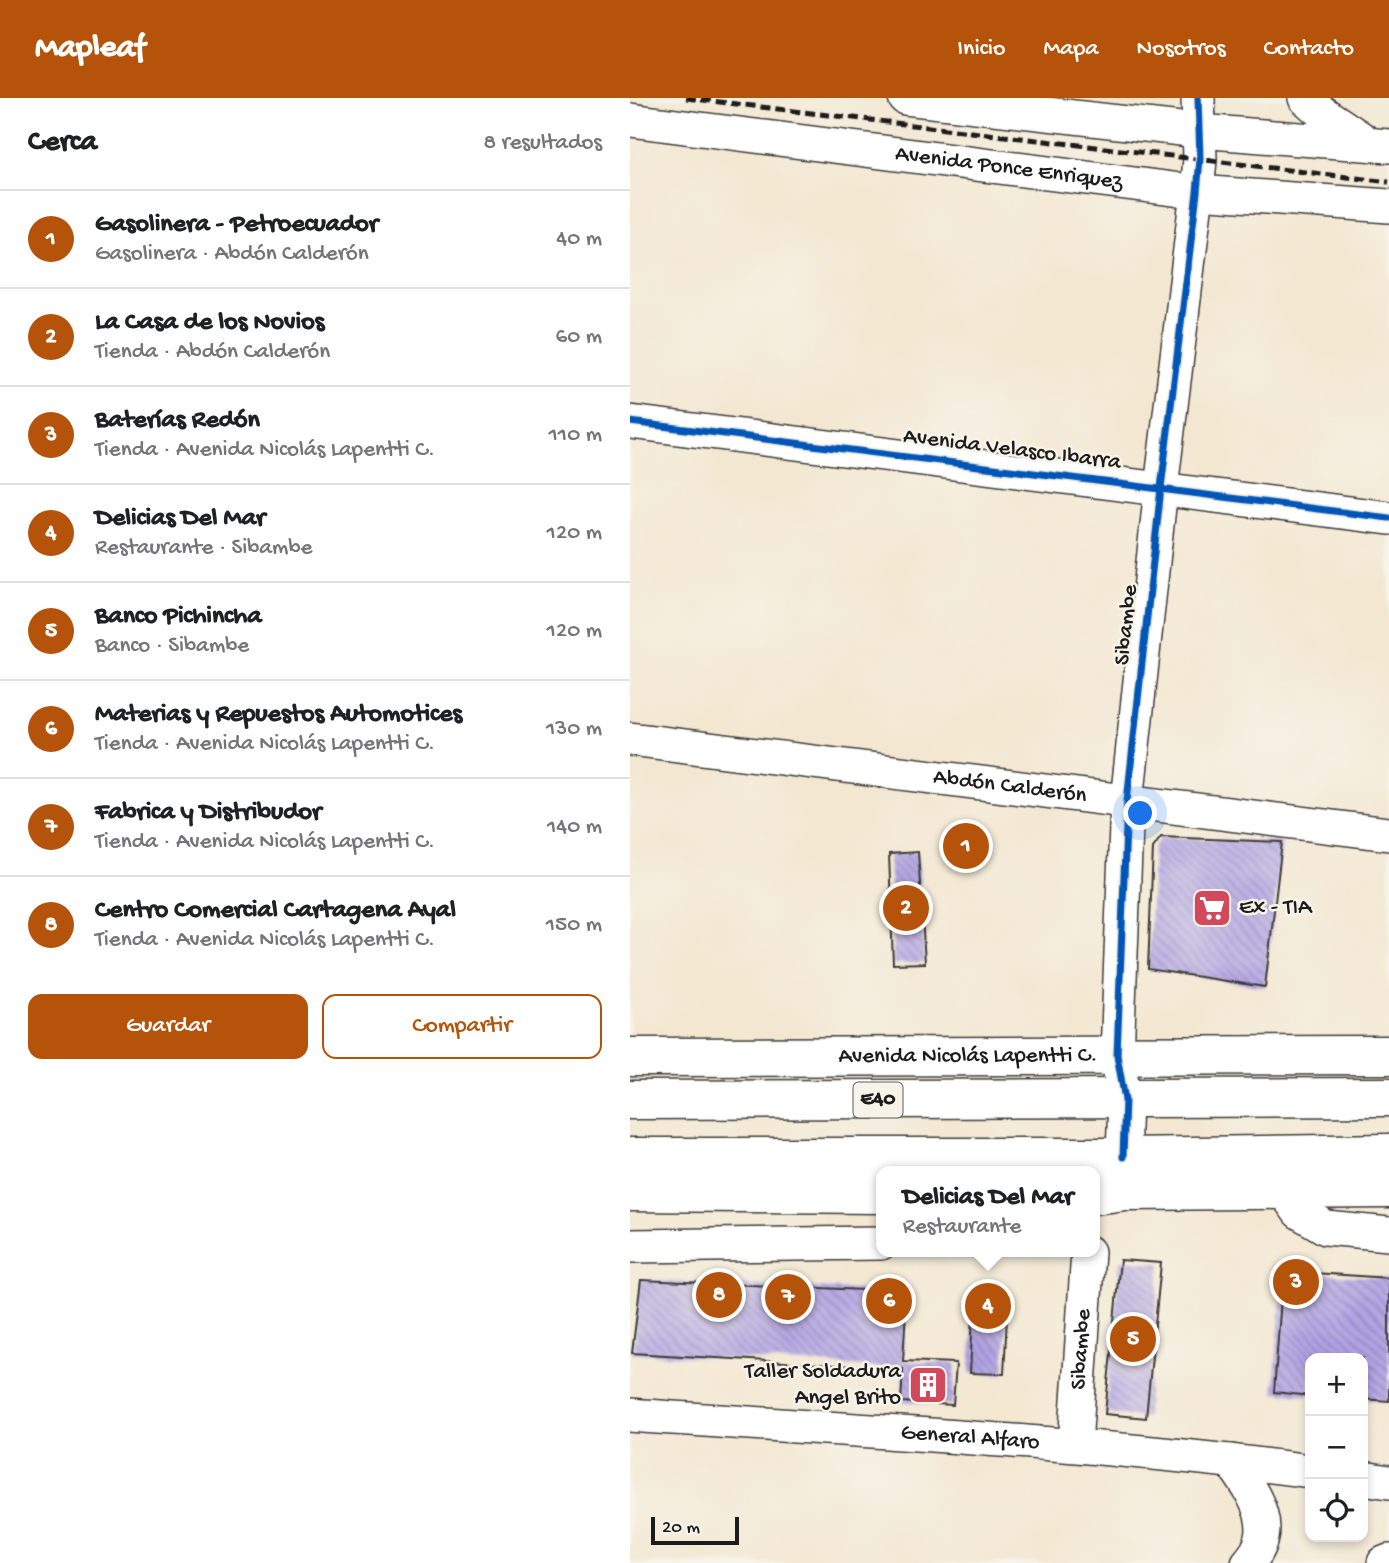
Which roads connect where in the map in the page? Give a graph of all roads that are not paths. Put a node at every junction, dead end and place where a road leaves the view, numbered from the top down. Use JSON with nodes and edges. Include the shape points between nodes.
{"nodes":[{"id":1,"x":905,"y":98,"type":"edge"},
{"id":2,"x":1198,"y":98,"type":"edge"},
{"id":3,"x":1305,"y":98,"type":"edge"},
{"id":4,"x":630,"y":120,"type":"edge"},
{"id":5,"x":1199,"y":131,"type":"junction"},
{"id":6,"x":1379,"y":145,"type":"edge"},
{"id":7,"x":1197,"y":192,"type":"junction"},
{"id":8,"x":1389,"y":206,"type":"edge"},
{"id":9,"x":630,"y":422,"type":"edge"},
{"id":10,"x":1161,"y":488,"type":"junction"},
{"id":11,"x":1389,"y":517,"type":"edge"},
{"id":12,"x":630,"y":739,"type":"edge"},
{"id":13,"x":1128,"y":801,"type":"junction"},
{"id":14,"x":1389,"y":834,"type":"edge"},
{"id":15,"x":1117,"y":1055,"type":"junction"},
{"id":16,"x":1389,"y":1055,"type":"edge"},
{"id":17,"x":630,"y":1057,"type":"edge"},
{"id":18,"x":1389,"y":1097,"type":"edge"},
{"id":19,"x":630,"y":1100,"type":"edge"},
{"id":20,"x":1125,"y":1100,"type":"junction"},
{"id":21,"x":1389,"y":1153,"type":"edge"},
{"id":22,"x":630,"y":1157,"type":"edge"},
{"id":23,"x":1123,"y":1157,"type":"junction"},
{"id":24,"x":1389,"y":1189,"type":"edge"},
{"id":25,"x":1283,"y":1190,"type":"junction"},
{"id":26,"x":630,"y":1192,"type":"edge"},
{"id":27,"x":876,"y":1194,"type":"edge"},
{"id":28,"x":1100,"y":1194,"type":"edge"},
{"id":29,"x":1389,"y":1234,"type":"edge"},
{"id":30,"x":876,"y":1243,"type":"edge"},
{"id":31,"x":630,"y":1246,"type":"edge"},
{"id":32,"x":1088,"y":1257,"type":"edge"},
{"id":33,"x":630,"y":1415,"type":"edge"},
{"id":34,"x":1075,"y":1445,"type":"junction"},
{"id":35,"x":1231,"y":1461,"type":"junction"},
{"id":36,"x":1305,"y":1470,"type":"edge"},
{"id":37,"x":1368,"y":1479,"type":"edge"},
{"id":38,"x":1389,"y":1482,"type":"edge"},
{"id":39,"x":1389,"y":1561,"type":"edge"},
{"id":40,"x":1248,"y":1563,"type":"edge"},
{"id":41,"x":1384,"y":1563,"type":"edge"}],
"edges":[{"from":1,"to":5,"type":"street"},
{"from":2,"to":5,"type":"street","name":"Sibambe"},
{"from":3,"to":6,"type":"street"},
{"from":4,"to":7,"type":"street","name":"Avenida Ponce Enriquez"},
{"from":5,"to":6,"type":"street"},
{"from":5,"to":7,"type":"street","name":"Sibambe"},
{"from":7,"to":8,"type":"street","name":"Avenida Ponce Enriquez"},
{"from":7,"to":10,"type":"street","name":"Sibambe"},
{"from":9,"to":10,"type":"street","name":"Avenida Velasco Ibarra"},
{"from":10,"to":11,"type":"street","name":"Avenida Velasco Ibarra"},
{"from":10,"to":13,"type":"street","name":"Sibambe"},
{"from":12,"to":13,"type":"street","name":"Abdón Calderón"},
{"from":13,"to":14,"type":"street","name":"Abdón Calderón"},
{"from":13,"to":15,"type":"street","name":"Sibambe"},
{"from":15,"to":16,"type":"main road","name":"Avenida Nicolás Lapentti C.","number":"E40"},
{"from":15,"to":17,"type":"main road","name":"Avenida Nicolás Lapentti C.","number":"E40"},
{"from":15,"to":20,"type":"street","name":"Sibambe"},
{"from":18,"to":20,"type":"main road","name":"Avenida Nicolás Lapentti C.","number":"E40"},
{"from":19,"to":20,"type":"main road","name":"Avenida Nicolás Lapentti C.","number":"E40"},
{"from":20,"to":23,"type":"street","name":"Sibambe"},
{"from":21,"to":23,"type":"main road"},
{"from":22,"to":23,"type":"main road"},
{"from":24,"to":25,"type":"main road"},
{"from":25,"to":28,"type":"main road"},
{"from":25,"to":29,"type":"street","via":[[1299,1212],[1326,1228]]},
{"from":26,"to":27,"type":"main road"},
{"from":30,"to":31,"type":"street"},
{"from":32,"to":34,"type":"street","name":"Sibambe"},
{"from":33,"to":34,"type":"street","name":"General Alfaro"},
{"from":34,"to":35,"type":"street","name":"General Alfaro"},
{"from":35,"to":36,"type":"street","name":"General Alfaro"},
{"from":35,"to":40,"type":"street","via":[[1259,1503],[1264,1528],[1257,1553]]},
{"from":37,"to":38,"type":"street"},
{"from":39,"to":41,"type":"street"}]}
